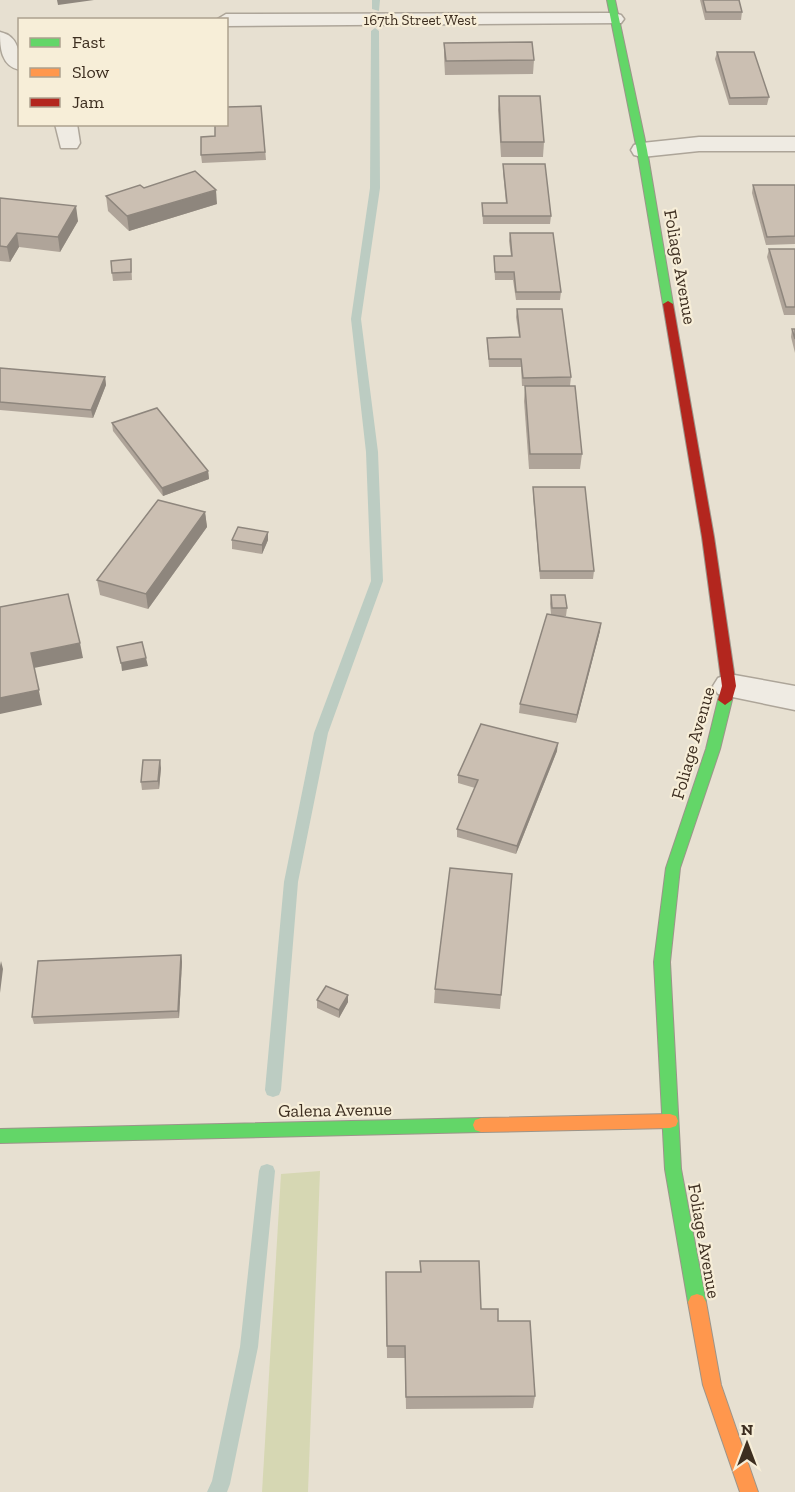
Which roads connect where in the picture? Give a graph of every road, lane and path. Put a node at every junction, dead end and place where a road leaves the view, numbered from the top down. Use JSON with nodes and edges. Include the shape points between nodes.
{"nodes":[{"id":1,"x":613,"y":9,"type":"edge"},
{"id":2,"x":228,"y":20,"type":"edge"},
{"id":3,"x":0,"y":38,"type":"edge"},
{"id":4,"x":13,"y":60,"type":"edge"},
{"id":5,"x":795,"y":144,"type":"edge"},
{"id":6,"x":642,"y":150,"type":"junction"},
{"id":7,"x":729,"y":686,"type":"junction"},
{"id":8,"x":795,"y":698,"type":"edge"},
{"id":9,"x":670,"y":1121,"type":"junction"},
{"id":10,"x":0,"y":1136,"type":"edge"},
{"id":11,"x":749,"y":1492,"type":"edge"}],
"edges":[{"from":1,"to":2,"type":"street","name":"167th Street West"},
{"from":1,"to":6,"type":"street","name":"Foliage Avenue"},
{"from":3,"to":4,"type":"street"},
{"from":5,"to":6,"type":"street","via":[[699,144]]},
{"from":6,"to":7,"type":"street","name":"Foliage Avenue","via":[[708,537]]},
{"from":7,"to":8,"type":"street"},
{"from":7,"to":9,"type":"street","name":"Foliage Avenue","via":[[713,749],[673,868],[662,962]]},
{"from":9,"to":10,"type":"street","name":"Galena Avenue"},
{"from":9,"to":11,"type":"street","name":"Foliage Avenue","via":[[673,1169],[712,1385]]}]}
